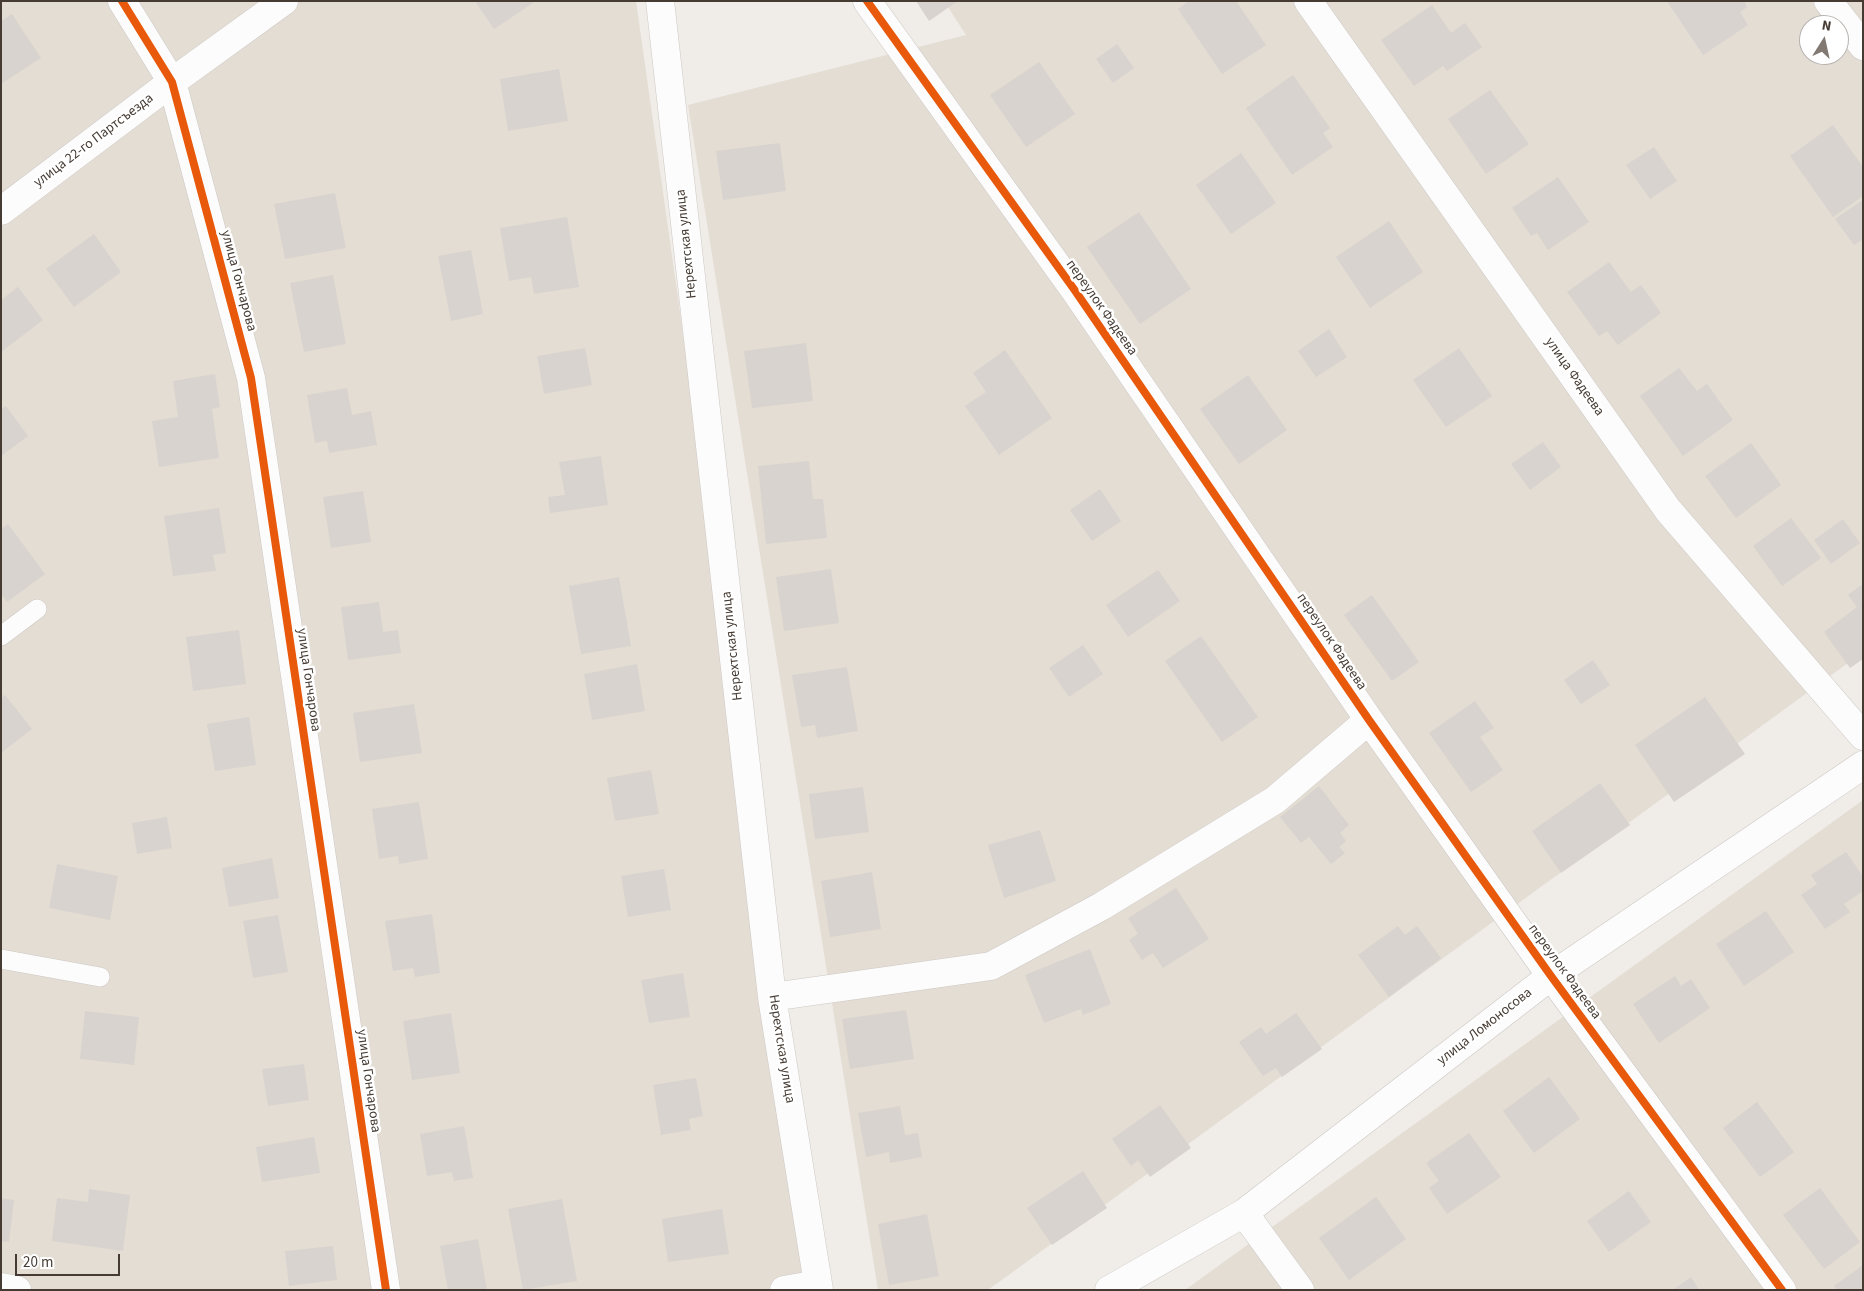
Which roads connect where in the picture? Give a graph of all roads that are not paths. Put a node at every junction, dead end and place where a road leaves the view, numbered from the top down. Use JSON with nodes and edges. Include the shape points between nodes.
{"nodes":[{"id":1,"x":122,"y":1,"type":"edge"},
{"id":2,"x":284,"y":1,"type":"edge"},
{"id":3,"x":660,"y":1,"type":"edge"},
{"id":4,"x":867,"y":1,"type":"edge"},
{"id":5,"x":1308,"y":1,"type":"edge"},
{"id":6,"x":1828,"y":1,"type":"edge"},
{"id":7,"x":1863,"y":46,"type":"edge"},
{"id":8,"x":172,"y":82,"type":"junction"},
{"id":9,"x":1,"y":212,"type":"edge"},
{"id":10,"x":37,"y":609,"type":"dead end"},
{"id":11,"x":1,"y":636,"type":"edge"},
{"id":12,"x":1369,"y":720,"type":"junction"},
{"id":13,"x":1863,"y":736,"type":"edge"},
{"id":14,"x":1863,"y":766,"type":"edge"},
{"id":15,"x":1,"y":959,"type":"edge"},
{"id":16,"x":1551,"y":976,"type":"junction"},
{"id":17,"x":100,"y":977,"type":"dead end"},
{"id":18,"x":772,"y":997,"type":"junction"},
{"id":19,"x":1244,"y":1213,"type":"junction"},
{"id":20,"x":819,"y":1287,"type":"edge"},
{"id":21,"x":1,"y":1288,"type":"edge"},
{"id":22,"x":17,"y":1290,"type":"edge"},
{"id":23,"x":386,"y":1290,"type":"edge"},
{"id":24,"x":784,"y":1290,"type":"edge"},
{"id":25,"x":1108,"y":1290,"type":"edge"},
{"id":26,"x":1300,"y":1290,"type":"edge"},
{"id":27,"x":1782,"y":1290,"type":"edge"}],
"edges":[{"from":1,"to":8,"type":"street","name":"улица Гончарова"},
{"from":2,"to":8,"type":"street","name":"улица 22-го Партсъезда"},
{"from":3,"to":18,"type":"street","name":"Нерехтская улица"},
{"from":4,"to":12,"type":"street","name":"переулок Фадеева","via":[[1076,292]]},
{"from":5,"to":13,"type":"street","name":"улица Фадеева","via":[[1668,510]]},
{"from":6,"to":7,"type":"street"},
{"from":8,"to":9,"type":"street","name":"улица 22-го Партсъезда"},
{"from":8,"to":23,"type":"street","name":"улица Гончарова","via":[[251,378]]},
{"from":10,"to":11,"type":"lane"},
{"from":12,"to":16,"type":"street","name":"переулок Фадеева"},
{"from":12,"to":18,"type":"street","via":[[1275,800],[1102,906],[991,966]]},
{"from":14,"to":16,"type":"street","name":"улица Ломоносова"},
{"from":15,"to":17,"type":"lane"},
{"from":16,"to":19,"type":"street","name":"улица Ломоносова"},
{"from":16,"to":27,"type":"street","name":"переулок Фадеева"},
{"from":18,"to":20,"type":"street","name":"Нерехтская улица"},
{"from":19,"to":25,"type":"street","name":"улица Ломоносова"},
{"from":19,"to":26,"type":"street"},
{"from":20,"to":24,"type":"street"},
{"from":21,"to":22,"type":"street"}]}
